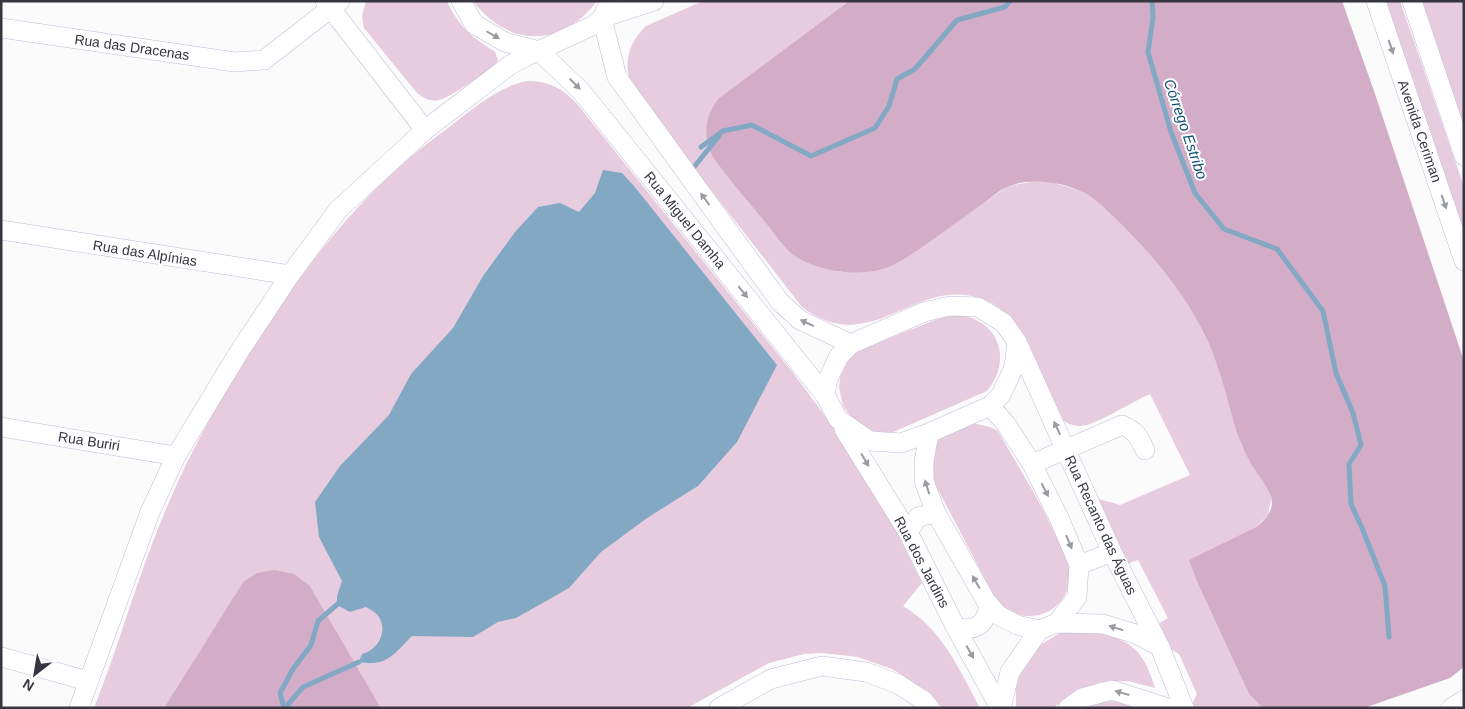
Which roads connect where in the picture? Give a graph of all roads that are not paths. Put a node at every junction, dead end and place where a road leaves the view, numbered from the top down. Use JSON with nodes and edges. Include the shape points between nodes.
{"nodes":[{"id":1,"x":461,"y":1,"type":"edge"},
{"id":2,"x":610,"y":1,"type":"edge"},
{"id":3,"x":654,"y":1,"type":"edge"},
{"id":4,"x":1376,"y":1,"type":"edge"},
{"id":5,"x":1412,"y":1,"type":"edge"},
{"id":6,"x":332,"y":3,"type":"edge"},
{"id":7,"x":602,"y":18,"type":"junction"},
{"id":8,"x":1,"y":28,"type":"edge"},
{"id":9,"x":532,"y":54,"type":"junction"},
{"id":10,"x":425,"y":130,"type":"junction"},
{"id":11,"x":1464,"y":156,"type":"edge"},
{"id":12,"x":1,"y":230,"type":"edge"},
{"id":13,"x":1464,"y":261,"type":"edge"},
{"id":14,"x":290,"y":275,"type":"junction"},
{"id":15,"x":1017,"y":342,"type":"junction"},
{"id":16,"x":851,"y":344,"type":"junction"},
{"id":17,"x":824,"y":395,"type":"junction"},
{"id":18,"x":990,"y":406,"type":"junction"},
{"id":19,"x":838,"y":419,"type":"junction"},
{"id":20,"x":1,"y":427,"type":"edge"},
{"id":21,"x":929,"y":433,"type":"junction"},
{"id":22,"x":1066,"y":449,"type":"junction"},
{"id":23,"x":1145,"y":450,"type":"dead end"},
{"id":24,"x":176,"y":456,"type":"junction"},
{"id":25,"x":1032,"y":464,"type":"junction"},
{"id":26,"x":936,"y":513,"type":"junction"},
{"id":27,"x":908,"y":532,"type":"junction"},
{"id":28,"x":1112,"y":552,"type":"junction"},
{"id":29,"x":1079,"y":565,"type":"junction"},
{"id":30,"x":989,"y":604,"type":"junction"},
{"id":31,"x":1057,"y":623,"type":"junction"},
{"id":32,"x":956,"y":628,"type":"junction"},
{"id":33,"x":1039,"y":630,"type":"junction"},
{"id":34,"x":1160,"y":647,"type":"junction"},
{"id":35,"x":1,"y":657,"type":"edge"},
{"id":36,"x":88,"y":681,"type":"junction"},
{"id":37,"x":1464,"y":700,"type":"edge"},
{"id":38,"x":79,"y":708,"type":"edge"},
{"id":39,"x":719,"y":708,"type":"edge"},
{"id":40,"x":930,"y":708,"type":"edge"},
{"id":41,"x":1000,"y":708,"type":"edge"},
{"id":42,"x":1068,"y":708,"type":"edge"},
{"id":43,"x":1168,"y":708,"type":"edge"},
{"id":44,"x":1184,"y":708,"type":"edge"},
{"id":45,"x":1452,"y":708,"type":"edge"}],
"edges":[{"from":1,"to":9,"type":"street","one_way":true,"via":[[474,24]]},
{"from":2,"to":7,"type":"street"},
{"from":3,"to":7,"type":"street"},
{"from":4,"to":13,"type":"street","name":"Avenida Ceriman","one_way":true},
{"from":5,"to":11,"type":"street"},
{"from":6,"to":8,"type":"street","name":"Rua das Dracenas","via":[[264,60],[235,62]]},
{"from":6,"to":10,"type":"street"},
{"from":7,"to":9,"type":"street","via":[[581,32]]},
{"from":16,"to":7,"type":"street","name":"Rua Miguel Damha","one_way":true,"via":[[800,320],[780,302],[617,77]]},
{"from":9,"to":10,"type":"street","via":[[510,65]]},
{"from":9,"to":17,"type":"street","name":"Rua Miguel Damha","one_way":true,"via":[[581,91]]},
{"from":10,"to":14,"type":"street","via":[[338,210]]},
{"from":12,"to":14,"type":"street","name":"Rua das Alpínias"},
{"from":14,"to":24,"type":"street"},
{"from":15,"to":16,"type":"street","via":[[1004,323],[978,307],[950,306],[924,312]]},
{"from":15,"to":18,"type":"street","via":[[1014,366],[1001,395]]},
{"from":22,"to":15,"type":"street","name":"Rua Recanto das Águas","one_way":true},
{"from":16,"to":17,"type":"street","via":[[839,356]]},
{"from":17,"to":19,"type":"street"},
{"from":18,"to":21,"type":"street"},
{"from":18,"to":25,"type":"street"},
{"from":19,"to":21,"type":"street","via":[[870,441],[900,443]]},
{"from":19,"to":27,"type":"street","name":"Rua dos Jardins","one_way":true},
{"from":20,"to":24,"type":"street","name":"Rua Buriri"},
{"from":26,"to":21,"type":"street","one_way":true,"via":[[924,482]]},
{"from":22,"to":23,"type":"street","via":[[1122,425],[1132,429]]},
{"from":22,"to":25,"type":"street"},
{"from":22,"to":28,"type":"street","name":"Rua Recanto das Águas"},
{"from":24,"to":36,"type":"street","via":[[150,512]]},
{"from":25,"to":29,"type":"street","one_way":true},
{"from":26,"to":27,"type":"street","via":[[918,517]]},
{"from":30,"to":26,"type":"street","one_way":true},
{"from":27,"to":32,"type":"street","name":"Rua dos Jardins"},
{"from":28,"to":29,"type":"street"},
{"from":28,"to":34,"type":"street","name":"Rua Recanto das Águas"},
{"from":29,"to":31,"type":"street","via":[[1077,597]]},
{"from":30,"to":32,"type":"street","via":[[988,614],[980,625],[969,630]]},
{"from":30,"to":33,"type":"street","via":[[998,615],[1017,626]]},
{"from":31,"to":33,"type":"street"},
{"from":34,"to":31,"type":"street","one_way":true,"via":[[1136,634],[1103,624]]},
{"from":32,"to":41,"type":"street","name":"Rua dos Jardins","one_way":true},
{"from":33,"to":41,"type":"street","via":[[1010,672]]},
{"from":34,"to":44,"type":"street","name":"Rua Recanto das Águas"},
{"from":35,"to":36,"type":"street"},
{"from":36,"to":38,"type":"street"},
{"from":37,"to":45,"type":"street"},
{"from":39,"to":40,"type":"street","via":[[771,679],[822,666],[866,672],[898,684]]},
{"from":43,"to":42,"type":"street","one_way":true,"via":[[1112,690],[1082,698]]}]}
